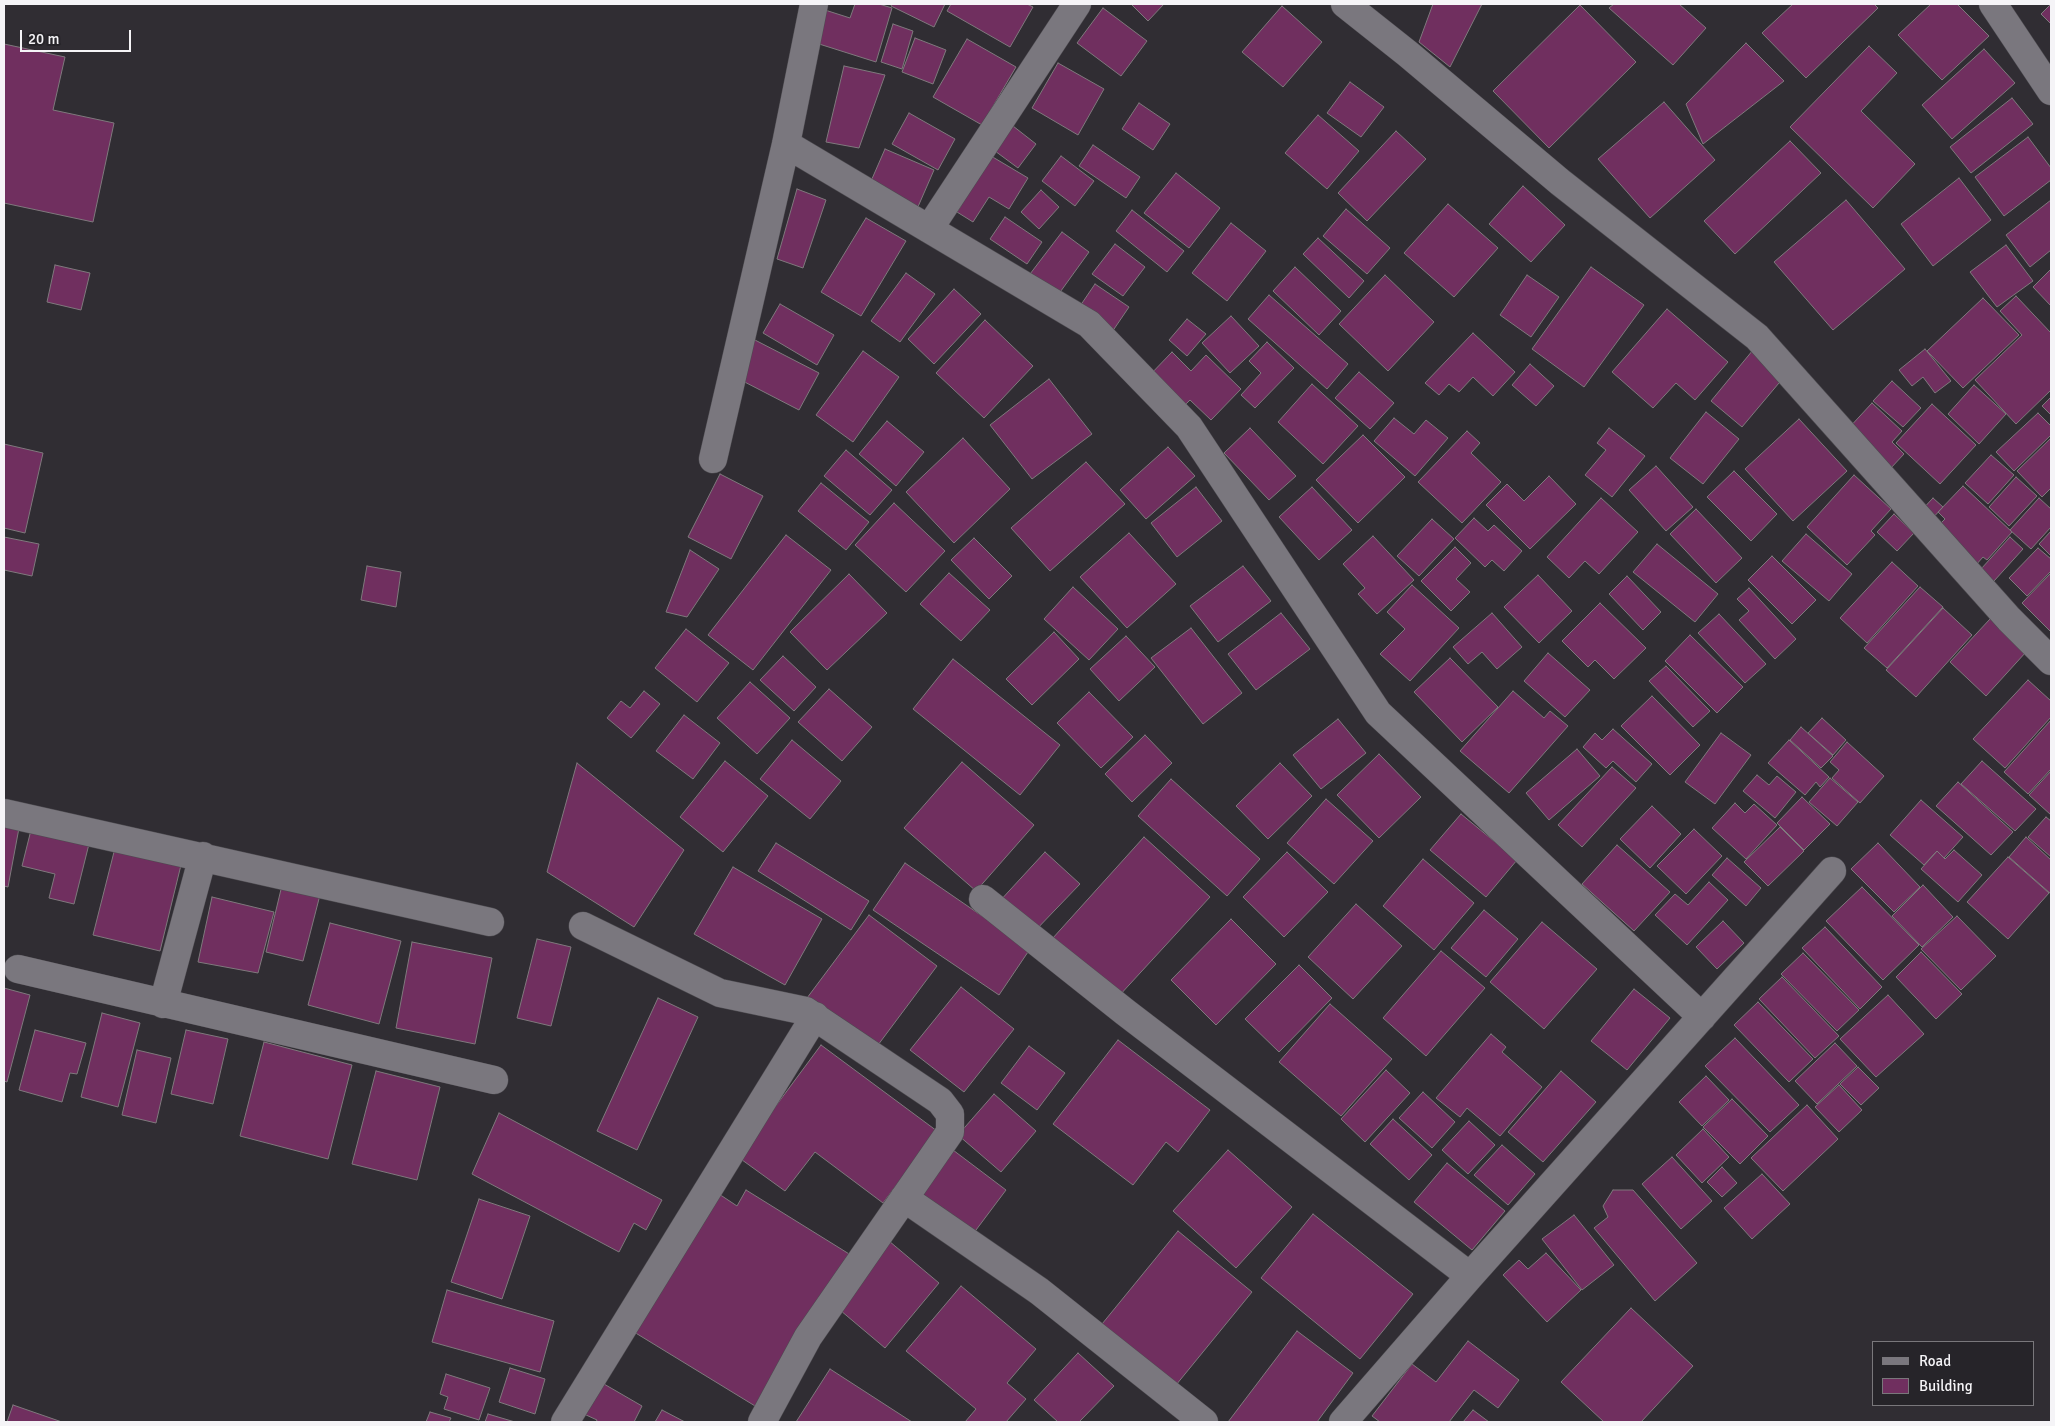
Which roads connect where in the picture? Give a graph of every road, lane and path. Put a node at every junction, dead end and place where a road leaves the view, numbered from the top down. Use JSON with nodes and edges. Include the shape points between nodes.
{"nodes":[{"id":1,"x":814,"y":4,"type":"edge"},
{"id":2,"x":1077,"y":4,"type":"edge"},
{"id":3,"x":1345,"y":4,"type":"edge"},
{"id":4,"x":1993,"y":4,"type":"edge"},
{"id":5,"x":2051,"y":91,"type":"edge"},
{"id":6,"x":786,"y":144,"type":"junction"},
{"id":7,"x":929,"y":229,"type":"junction"},
{"id":8,"x":713,"y":459,"type":"dead end"},
{"id":9,"x":2051,"y":661,"type":"edge"},
{"id":10,"x":4,"y":813,"type":"edge"},
{"id":11,"x":203,"y":856,"type":"junction"},
{"id":12,"x":1832,"y":871,"type":"dead end"},
{"id":13,"x":982,"y":899,"type":"dead end"},
{"id":14,"x":490,"y":922,"type":"dead end"},
{"id":15,"x":583,"y":926,"type":"dead end"},
{"id":16,"x":18,"y":969,"type":"dead end"},
{"id":17,"x":163,"y":1004,"type":"junction"},
{"id":18,"x":815,"y":1016,"type":"junction"},
{"id":19,"x":1702,"y":1017,"type":"junction"},
{"id":20,"x":494,"y":1080,"type":"dead end"},
{"id":21,"x":904,"y":1198,"type":"junction"},
{"id":22,"x":1470,"y":1276,"type":"junction"},
{"id":23,"x":565,"y":1422,"type":"edge"},
{"id":24,"x":762,"y":1422,"type":"edge"},
{"id":25,"x":1204,"y":1422,"type":"edge"},
{"id":26,"x":1343,"y":1422,"type":"edge"}],
"edges":[{"from":1,"to":6,"type":"street"},
{"from":2,"to":7,"type":"street"},
{"from":3,"to":9,"type":"street","via":[[1560,182],[1757,337],[2009,619]]},
{"from":4,"to":5,"type":"street"},
{"from":6,"to":7,"type":"street"},
{"from":6,"to":8,"type":"street"},
{"from":7,"to":19,"type":"street","via":[[1089,324],[1189,427],[1378,713]]},
{"from":10,"to":11,"type":"street"},
{"from":11,"to":14,"type":"street"},
{"from":11,"to":17,"type":"street"},
{"from":12,"to":19,"type":"street"},
{"from":13,"to":22,"type":"street"},
{"from":15,"to":18,"type":"street","via":[[720,993],[791,1007]]},
{"from":16,"to":17,"type":"street"},
{"from":17,"to":20,"type":"street"},
{"from":18,"to":21,"type":"street","via":[[940,1101],[950,1114],[950,1132]]},
{"from":18,"to":23,"type":"street"},
{"from":19,"to":22,"type":"street"},
{"from":21,"to":24,"type":"street","via":[[808,1337]]},
{"from":21,"to":25,"type":"street","via":[[1039,1291]]},
{"from":22,"to":26,"type":"street"}]}
